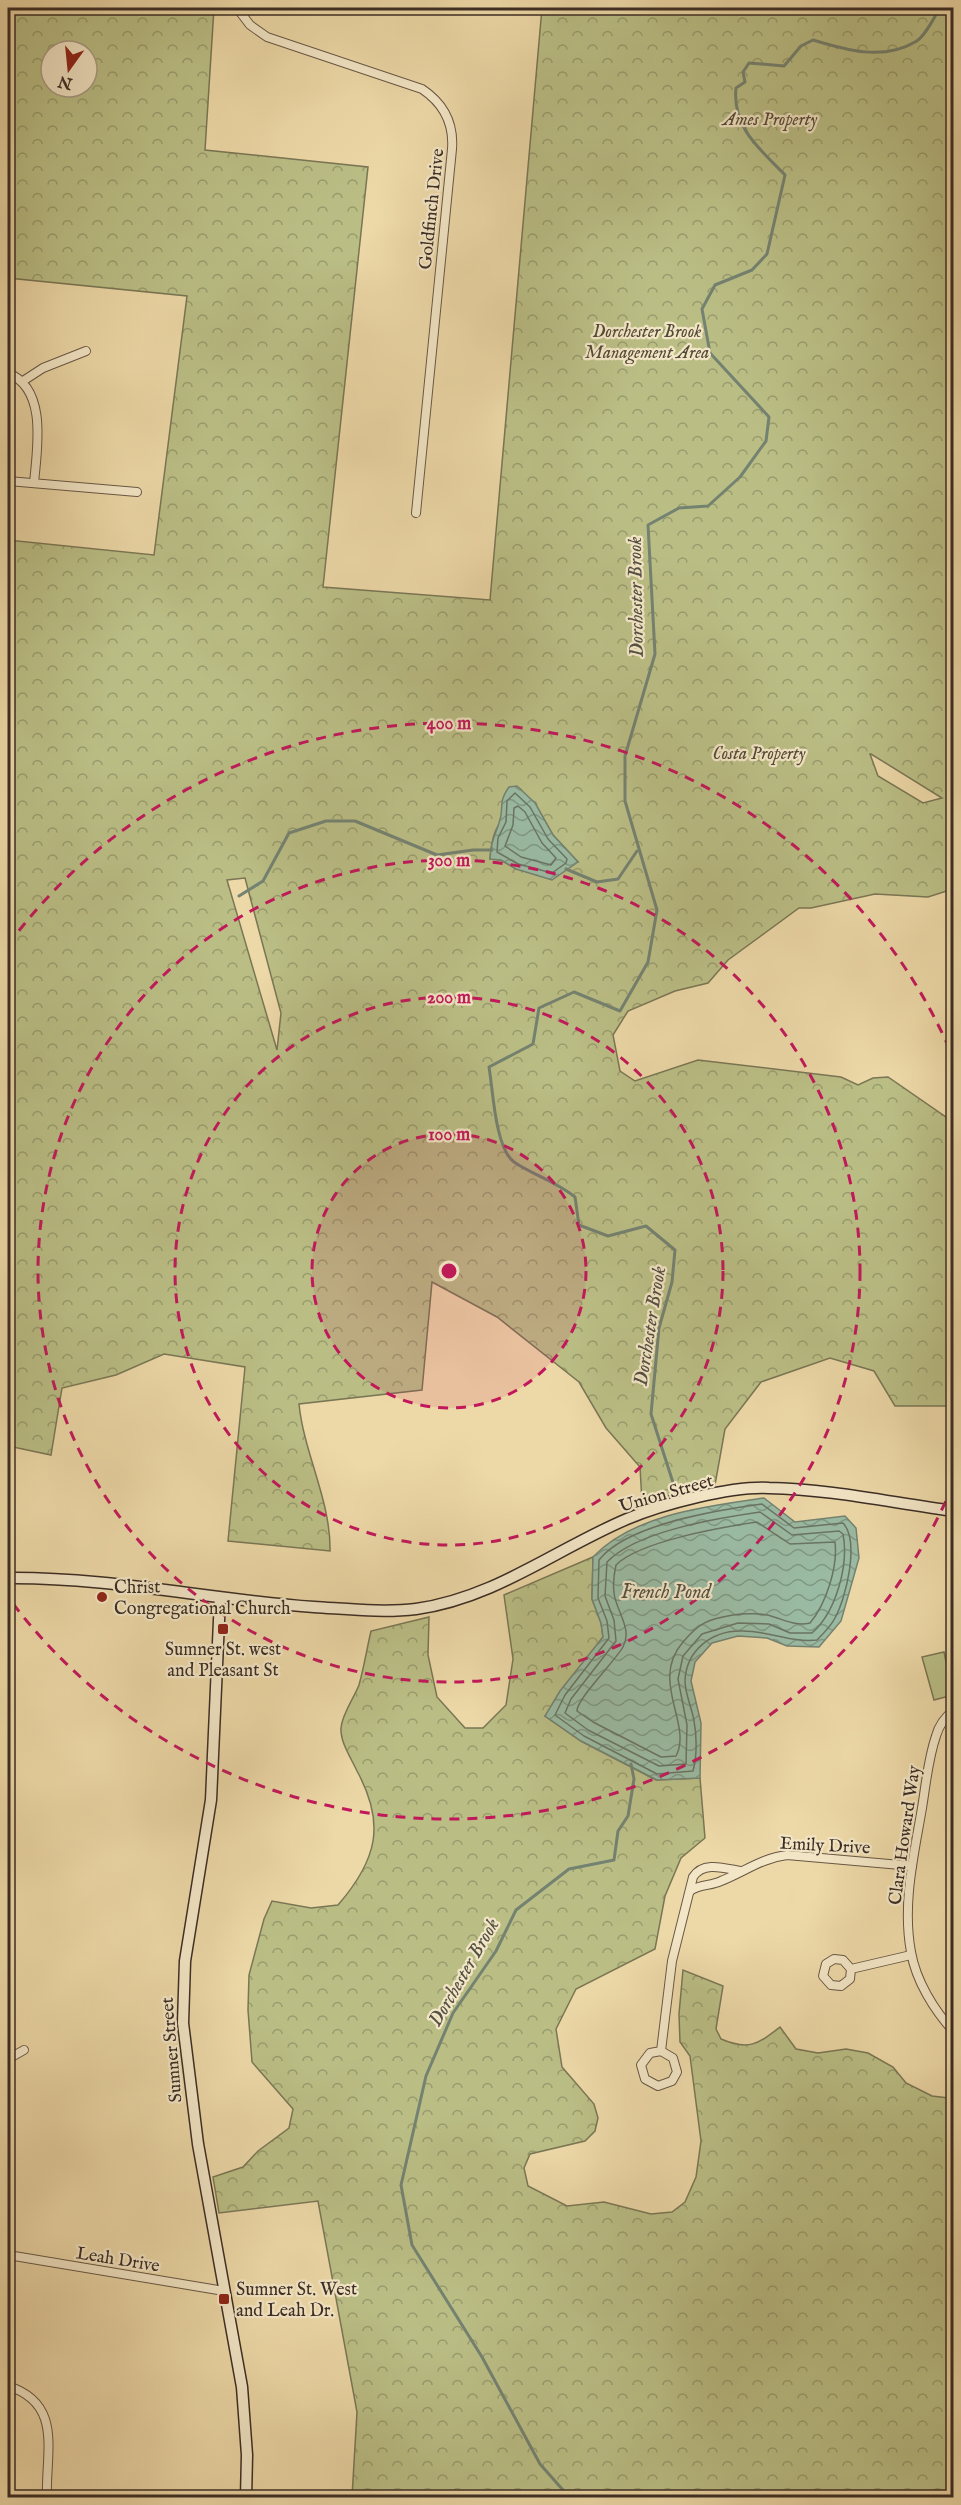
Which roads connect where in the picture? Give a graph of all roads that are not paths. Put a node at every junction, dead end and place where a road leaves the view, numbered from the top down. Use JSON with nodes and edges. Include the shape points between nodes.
{"nodes":[{"id":1,"x":237,"y":8,"type":"edge"},
{"id":2,"x":86,"y":351,"type":"dead end"},
{"id":3,"x":8,"y":373,"type":"edge"},
{"id":4,"x":23,"y":381,"type":"junction"},
{"id":5,"x":8,"y":481,"type":"edge"},
{"id":6,"x":34,"y":483,"type":"junction"},
{"id":7,"x":137,"y":492,"type":"dead end"},
{"id":8,"x":416,"y":513,"type":"dead end"},
{"id":9,"x":954,"y":1511,"type":"edge"},
{"id":10,"x":8,"y":1578,"type":"edge"},
{"id":11,"x":220,"y":1598,"type":"junction"},
{"id":12,"x":954,"y":1710,"type":"edge"},
{"id":13,"x":912,"y":1866,"type":"junction"},
{"id":14,"x":740,"y":1871,"type":"junction"},
{"id":15,"x":690,"y":1891,"type":"junction"},
{"id":16,"x":911,"y":1955,"type":"junction"},
{"id":17,"x":851,"y":1969,"type":"dead end"},
{"id":18,"x":954,"y":2032,"type":"edge"},
{"id":19,"x":24,"y":2050,"type":"dead end"},
{"id":20,"x":661,"y":2051,"type":"junction"},
{"id":21,"x":8,"y":2059,"type":"edge"},
{"id":22,"x":8,"y":2255,"type":"edge"},
{"id":23,"x":224,"y":2291,"type":"junction"},
{"id":24,"x":8,"y":2386,"type":"edge"},
{"id":25,"x":47,"y":2498,"type":"edge"},
{"id":26,"x":246,"y":2498,"type":"edge"}],
"edges":[{"from":1,"to":8,"type":"street","name":"Goldfinch Drive","via":[[250,25],[267,37],[422,88],[438,102],[449,121],[452,149]]},
{"from":2,"to":4,"type":"street"},
{"from":3,"to":4,"type":"street"},
{"from":4,"to":6,"type":"street","via":[[37,423]]},
{"from":5,"to":6,"type":"street"},
{"from":6,"to":7,"type":"street"},
{"from":9,"to":11,"type":"main road","name":"Union Street","via":[[768,1487],[729,1492],[628,1518],[514,1578],[457,1601],[404,1610],[338,1609]]},
{"from":10,"to":11,"type":"main road","name":"Union Street","via":[[76,1580]]},
{"from":11,"to":23,"type":"main road","name":"Sumner Street","via":[[211,1800],[191,1912],[183,1986],[187,2070]]},
{"from":12,"to":13,"type":"street","name":"Clara Howard Way","via":[[935,1737]]},
{"from":13,"to":14,"type":"street","name":"Emily Drive","via":[[787,1855],[771,1857]]},
{"from":13,"to":16,"type":"street","name":"Clara Howard Way","via":[[907,1920]]},
{"from":14,"to":15,"type":"street","name":"Emily Drive"},
{"from":14,"to":15,"type":"street","via":[[700,1869],[693,1876]]},
{"from":15,"to":20,"type":"street","via":[[672,1961]]},
{"from":16,"to":17,"type":"street"},
{"from":16,"to":18,"type":"street","name":"Clara Howard Way","via":[[924,1989]]},
{"from":19,"to":21,"type":"street"},
{"from":20,"to":20,"type":"street","via":[[671,2055],[677,2068],[672,2081],[658,2086],[645,2079],[642,2065],[650,2053]]},
{"from":22,"to":23,"type":"street","name":"Leah Drive"},
{"from":23,"to":26,"type":"main road","name":"Sumner Street","via":[[242,2387]]},
{"from":24,"to":25,"type":"street","via":[[31,2399],[48,2424]]}]}
